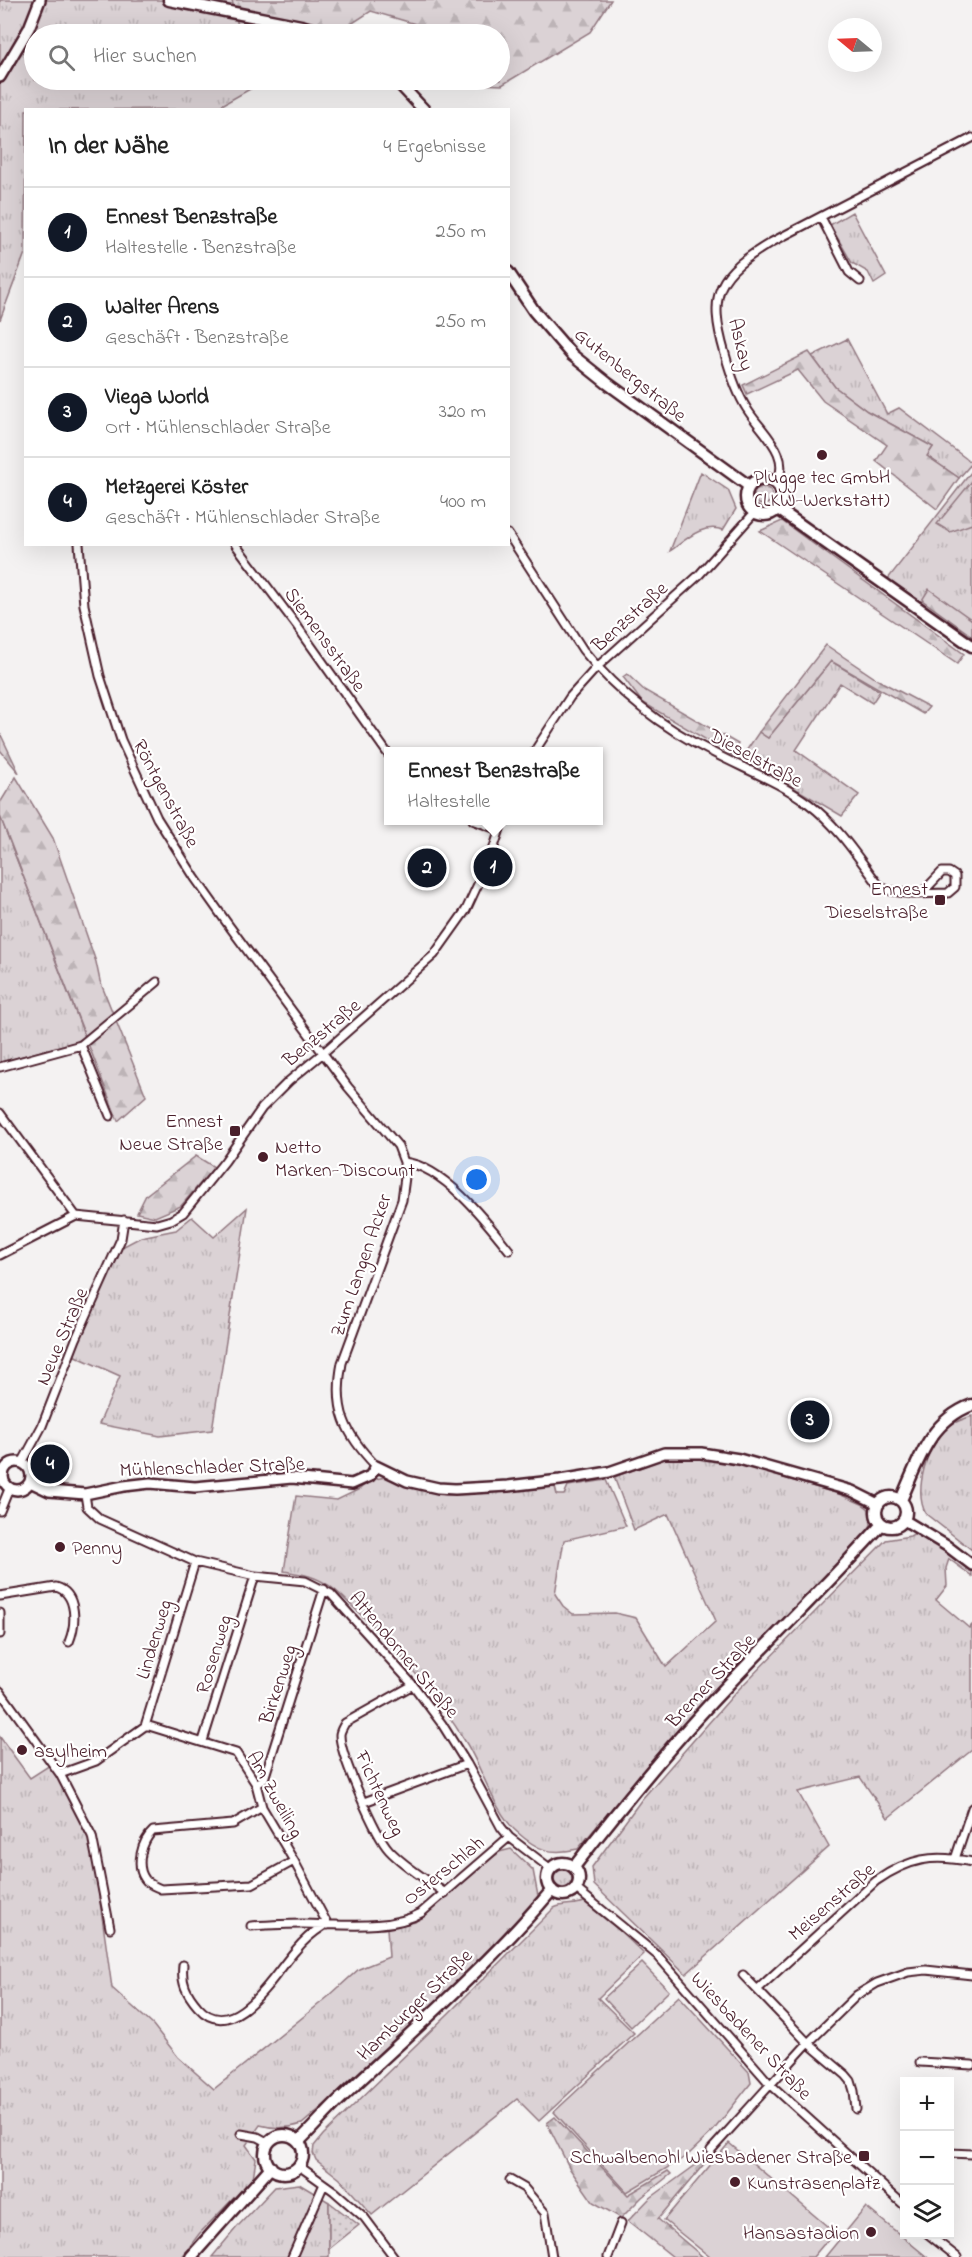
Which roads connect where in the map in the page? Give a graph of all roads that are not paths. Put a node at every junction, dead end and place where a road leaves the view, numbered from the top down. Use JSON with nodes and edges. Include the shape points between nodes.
{"nodes":[{"id":1,"x":40,"y":0,"type":"edge"},
{"id":2,"x":169,"y":0,"type":"edge"},
{"id":3,"x":30,"y":24,"type":"edge"},
{"id":4,"x":291,"y":24,"type":"edge"},
{"id":5,"x":24,"y":35,"type":"edge"},
{"id":6,"x":0,"y":76,"type":"edge"},
{"id":7,"x":405,"y":90,"type":"edge"},
{"id":8,"x":422,"y":108,"type":"edge"},
{"id":9,"x":972,"y":138,"type":"edge"},
{"id":10,"x":821,"y":217,"type":"junction"},
{"id":11,"x":510,"y":275,"type":"edge"},
{"id":12,"x":860,"y":280,"type":"dead end"},
{"id":13,"x":776,"y":483,"type":"junction"},
{"id":14,"x":749,"y":486,"type":"junction"},
{"id":15,"x":778,"y":509,"type":"junction"},
{"id":16,"x":755,"y":512,"type":"junction"},
{"id":17,"x":510,"y":537,"type":"edge"},
{"id":18,"x":79,"y":546,"type":"edge"},
{"id":19,"x":237,"y":546,"type":"edge"},
{"id":20,"x":972,"y":646,"type":"edge"},
{"id":21,"x":597,"y":667,"type":"junction"},
{"id":22,"x":537,"y":747,"type":"edge"},
{"id":23,"x":384,"y":748,"type":"edge"},
{"id":24,"x":486,"y":825,"type":"edge"},
{"id":25,"x":500,"y":825,"type":"edge"},
{"id":26,"x":499,"y":830,"type":"junction"},
{"id":27,"x":922,"y":893,"type":"junction"},
{"id":28,"x":157,"y":982,"type":"dead end"},
{"id":29,"x":81,"y":1045,"type":"junction"},
{"id":30,"x":323,"y":1053,"type":"junction"},
{"id":31,"x":0,"y":1067,"type":"edge"},
{"id":32,"x":0,"y":1113,"type":"edge"},
{"id":33,"x":110,"y":1116,"type":"dead end"},
{"id":34,"x":404,"y":1162,"type":"junction"},
{"id":35,"x":76,"y":1216,"type":"junction"},
{"id":36,"x":124,"y":1220,"type":"junction"},
{"id":37,"x":510,"y":1250,"type":"dead end"},
{"id":38,"x":0,"y":1255,"type":"edge"},
{"id":39,"x":972,"y":1406,"type":"edge"},
{"id":40,"x":22,"y":1462,"type":"junction"},
{"id":41,"x":376,"y":1466,"type":"junction"},
{"id":42,"x":2,"y":1468,"type":"edge"},
{"id":43,"x":30,"y":1482,"type":"junction"},
{"id":44,"x":9,"y":1489,"type":"junction"},
{"id":45,"x":85,"y":1494,"type":"junction"},
{"id":46,"x":901,"y":1500,"type":"junction"},
{"id":47,"x":878,"y":1504,"type":"junction"},
{"id":48,"x":0,"y":1511,"type":"edge"},
{"id":49,"x":904,"y":1520,"type":"junction"},
{"id":50,"x":882,"y":1524,"type":"junction"},
{"id":51,"x":195,"y":1562,"type":"junction"},
{"id":52,"x":972,"y":1565,"type":"edge"},
{"id":53,"x":255,"y":1576,"type":"junction"},
{"id":54,"x":324,"y":1589,"type":"junction"},
{"id":55,"x":0,"y":1596,"type":"edge"},
{"id":56,"x":0,"y":1613,"type":"edge"},
{"id":57,"x":0,"y":1634,"type":"edge"},
{"id":58,"x":69,"y":1642,"type":"dead end"},
{"id":59,"x":413,"y":1685,"type":"junction"},
{"id":60,"x":0,"y":1691,"type":"edge"},
{"id":61,"x":145,"y":1726,"type":"junction"},
{"id":62,"x":203,"y":1742,"type":"junction"},
{"id":63,"x":467,"y":1764,"type":"junction"},
{"id":64,"x":60,"y":1774,"type":"junction"},
{"id":65,"x":256,"y":1784,"type":"junction"},
{"id":66,"x":364,"y":1802,"type":"junction"},
{"id":67,"x":262,"y":1807,"type":"junction"},
{"id":68,"x":972,"y":1808,"type":"edge"},
{"id":69,"x":509,"y":1837,"type":"junction"},
{"id":70,"x":955,"y":1858,"type":"junction"},
{"id":71,"x":294,"y":1861,"type":"junction"},
{"id":72,"x":972,"y":1862,"type":"edge"},
{"id":73,"x":573,"y":1868,"type":"junction"},
{"id":74,"x":551,"y":1869,"type":"junction"},
{"id":75,"x":575,"y":1888,"type":"junction"},
{"id":76,"x":552,"y":1890,"type":"junction"},
{"id":77,"x":445,"y":1893,"type":"junction"},
{"id":78,"x":326,"y":1925,"type":"junction"},
{"id":79,"x":251,"y":1926,"type":"dead end"},
{"id":80,"x":110,"y":1928,"type":"dead end"},
{"id":81,"x":183,"y":1965,"type":"dead end"},
{"id":82,"x":743,"y":1975,"type":"dead end"},
{"id":83,"x":972,"y":1975,"type":"edge"},
{"id":84,"x":758,"y":1989,"type":"junction"},
{"id":85,"x":808,"y":2043,"type":"junction"},
{"id":86,"x":920,"y":2062,"type":"dead end"},
{"id":87,"x":972,"y":2065,"type":"edge"},
{"id":88,"x":770,"y":2084,"type":"junction"},
{"id":89,"x":856,"y":2109,"type":"dead end"},
{"id":90,"x":241,"y":2134,"type":"dead end"},
{"id":91,"x":298,"y":2141,"type":"junction"},
{"id":92,"x":269,"y":2143,"type":"junction"},
{"id":93,"x":711,"y":2150,"type":"dead end"},
{"id":94,"x":954,"y":2153,"type":"edge"},
{"id":95,"x":972,"y":2154,"type":"edge"},
{"id":96,"x":299,"y":2166,"type":"junction"},
{"id":97,"x":271,"y":2167,"type":"junction"},
{"id":98,"x":510,"y":2180,"type":"dead end"},
{"id":99,"x":324,"y":2184,"type":"junction"},
{"id":100,"x":900,"y":2201,"type":"edge"},
{"id":101,"x":621,"y":2223,"type":"dead end"},
{"id":102,"x":933,"y":2239,"type":"edge"},
{"id":103,"x":191,"y":2257,"type":"edge"},
{"id":104,"x":292,"y":2257,"type":"edge"},
{"id":105,"x":394,"y":2257,"type":"edge"},
{"id":106,"x":552,"y":2257,"type":"edge"},
{"id":107,"x":608,"y":2257,"type":"edge"},
{"id":108,"x":957,"y":2257,"type":"edge"}],
"edges":[{"from":1,"to":3,"type":"street"},
{"from":2,"to":4,"type":"main road"},
{"from":5,"to":6,"type":"street"},
{"from":7,"to":8,"type":"main road"},
{"from":9,"to":10,"type":"street","name":"Askay"},
{"from":10,"to":12,"type":"street","via":[[849,272]]},
{"from":10,"to":13,"type":"street","name":"Askay","via":[[747,256],[734,267],[726,277],[716,307],[731,375],[746,407],[777,449],[782,474]]},
{"from":11,"to":14,"type":"main road","name":"Gutenbergstraße","via":[[534,311],[572,355]]},
{"from":13,"to":14,"type":"main road","via":[[762,478]]},
{"from":13,"to":15,"type":"main road","via":[[782,497]]},
{"from":14,"to":16,"type":"main road","via":[[746,500]]},
{"from":15,"to":16,"type":"main road","via":[[764,515]]},
{"from":15,"to":20,"type":"main road"},
{"from":16,"to":21,"type":"street","name":"Benzstraße","via":[[699,575]]},
{"from":17,"to":21,"type":"street"},
{"from":18,"to":30,"type":"street","name":"Röntgenstraße","via":[[84,604],[100,676],[121,740],[157,818],[195,878]]},
{"from":19,"to":23,"type":"street","name":"Siemensstraße"},
{"from":21,"to":22,"type":"street","name":"Benzstraße","via":[[570,697]]},
{"from":21,"to":27,"type":"street","name":"Dieselstraße","via":[[660,723],[810,805],[838,831],[886,890]]},
{"from":24,"to":26,"type":"street"},
{"from":25,"to":26,"type":"street","name":"Benzstraße"},
{"from":26,"to":30,"type":"street","name":"Benzstraße","via":[[466,910],[434,955]]},
{"from":27,"to":27,"type":"street","name":"Dieselstraße","via":[[948,893],[955,887],[956,879],[953,874],[942,872]]},
{"from":28,"to":29,"type":"street"},
{"from":29,"to":31,"type":"street"},
{"from":29,"to":33,"type":"street"},
{"from":30,"to":34,"type":"street","via":[[398,1146]]},
{"from":30,"to":36,"type":"street","name":"Benzstraße","via":[[262,1107],[183,1213],[157,1224]]},
{"from":32,"to":35,"type":"street"},
{"from":34,"to":37,"type":"street","via":[[416,1163],[468,1201]]},
{"from":34,"to":41,"type":"street","name":"Zum Langen Acker","via":[[402,1200],[339,1378],[345,1426]]},
{"from":35,"to":36,"type":"street","name":"Benzstraße"},
{"from":35,"to":38,"type":"street"},
{"from":36,"to":40,"type":"street","name":"Neue Straße","via":[[121,1239],[42,1426]]},
{"from":39,"to":46,"type":"main road","via":[[956,1412],[941,1425],[926,1445]]},
{"from":40,"to":42,"type":"street"},
{"from":40,"to":43,"type":"street","via":[[30,1470]]},
{"from":41,"to":45,"type":"street","name":"Mühlenschlader Straße","via":[[370,1476],[352,1484],[292,1478],[195,1487],[150,1483]]},
{"from":41,"to":47,"type":"street","via":[[407,1481],[455,1489],[560,1480],[603,1473],[664,1453],[701,1453],[740,1459],[841,1488]]},
{"from":42,"to":44,"type":"street"},
{"from":43,"to":44,"type":"street","via":[[22,1490]]},
{"from":43,"to":45,"type":"street","name":"Mühlenschlader Straße","via":[[49,1491]]},
{"from":44,"to":48,"type":"street"},
{"from":45,"to":51,"type":"street","name":"Attendorner Straße","via":[[87,1507],[100,1519]]},
{"from":46,"to":47,"type":"main road","via":[[887,1497]]},
{"from":46,"to":49,"type":"main road","via":[[906,1507]]},
{"from":47,"to":50,"type":"main road","via":[[876,1516]]},
{"from":49,"to":50,"type":"main road","via":[[897,1527]]},
{"from":49,"to":52,"type":"street"},
{"from":50,"to":73,"type":"main road","name":"Bremer Straße","via":[[726,1686]]},
{"from":51,"to":53,"type":"street","name":"Attendorner Straße"},
{"from":51,"to":61,"type":"street","name":"Lindenweg"},
{"from":53,"to":54,"type":"street","name":"Attendorner Straße","via":[[305,1581]]},
{"from":53,"to":62,"type":"street","name":"Rosenweg"},
{"from":54,"to":59,"type":"street","name":"Attendorner Straße"},
{"from":54,"to":65,"type":"street","name":"Birkenweg","via":[[264,1779]]},
{"from":55,"to":58,"type":"street","via":[[63,1588],[72,1600],[73,1631]]},
{"from":56,"to":57,"type":"street"},
{"from":59,"to":63,"type":"street","name":"Attendorner Straße"},
{"from":59,"to":66,"type":"street","name":"Fichtenweg","via":[[345,1723],[339,1733],[343,1755]]},
{"from":60,"to":64,"type":"street"},
{"from":61,"to":62,"type":"street","name":"Am Zweiling"},
{"from":61,"to":64,"type":"street","via":[[96,1761]]},
{"from":62,"to":65,"type":"street","name":"Am Zweiling","via":[[236,1753]]},
{"from":63,"to":66,"type":"street"},
{"from":63,"to":69,"type":"street","name":"Attendorner Straße"},
{"from":64,"to":80,"type":"street","via":[[92,1836]]},
{"from":65,"to":67,"type":"street","name":"Am Zweiling"},
{"from":66,"to":77,"type":"street","name":"Fichtenweg","via":[[387,1848]]},
{"from":67,"to":71,"type":"street","name":"Am Zweiling"},
{"from":67,"to":71,"type":"street","via":[[233,1824],[153,1831],[142,1845],[143,1878],[161,1888],[252,1884]]},
{"from":68,"to":70,"type":"street"},
{"from":69,"to":74,"type":"street","name":"Attendorner Straße"},
{"from":69,"to":77,"type":"street","name":"Osterschlah"},
{"from":70,"to":72,"type":"street","name":"Meisenstraße"},
{"from":70,"to":84,"type":"street","name":"Meisenstraße","via":[[921,1859],[890,1871]]},
{"from":71,"to":78,"type":"street","name":"Am Zweiling"},
{"from":73,"to":74,"type":"main road","via":[[562,1863]]},
{"from":73,"to":75,"type":"main road","via":[[578,1878]]},
{"from":74,"to":76,"type":"main road","via":[[547,1877]]},
{"from":75,"to":76,"type":"main road","via":[[566,1894]]},
{"from":75,"to":88,"type":"street","name":"Wiesbadener Straße","via":[[657,1955]]},
{"from":76,"to":91,"type":"main road","name":"Hamburger Straße","via":[[435,2012]]},
{"from":77,"to":78,"type":"street","name":"Osterschlah","via":[[411,1919]]},
{"from":78,"to":79,"type":"street","name":"Osterschlah"},
{"from":78,"to":81,"type":"street","via":[[295,1951],[249,2006],[232,2017],[220,2018],[203,2012],[182,1979]]},
{"from":82,"to":84,"type":"street"},
{"from":83,"to":85,"type":"street","via":[[926,1970],[877,1983],[857,1995]]},
{"from":84,"to":85,"type":"street"},
{"from":85,"to":88,"type":"street"},
{"from":85,"to":89,"type":"street","via":[[851,2081]]},
{"from":86,"to":87,"type":"street"},
{"from":88,"to":93,"type":"street"},
{"from":88,"to":100,"type":"street","name":"Wiesbadener Straße"},
{"from":90,"to":92,"type":"street"},
{"from":91,"to":92,"type":"main road","via":[[287,2135]]},
{"from":91,"to":96,"type":"main road","via":[[303,2153]]},
{"from":92,"to":97,"type":"main road","via":[[265,2153]]},
{"from":94,"to":95,"type":"street"},
{"from":96,"to":97,"type":"main road","via":[[284,2174]]},
{"from":96,"to":99,"type":"street"},
{"from":97,"to":103,"type":"main road"},
{"from":98,"to":106,"type":"street","via":[[524,2188],[545,2213]]},
{"from":99,"to":104,"type":"street"},
{"from":99,"to":105,"type":"street","via":[[364,2217]]},
{"from":101,"to":107,"type":"street"},
{"from":102,"to":108,"type":"street"}]}
